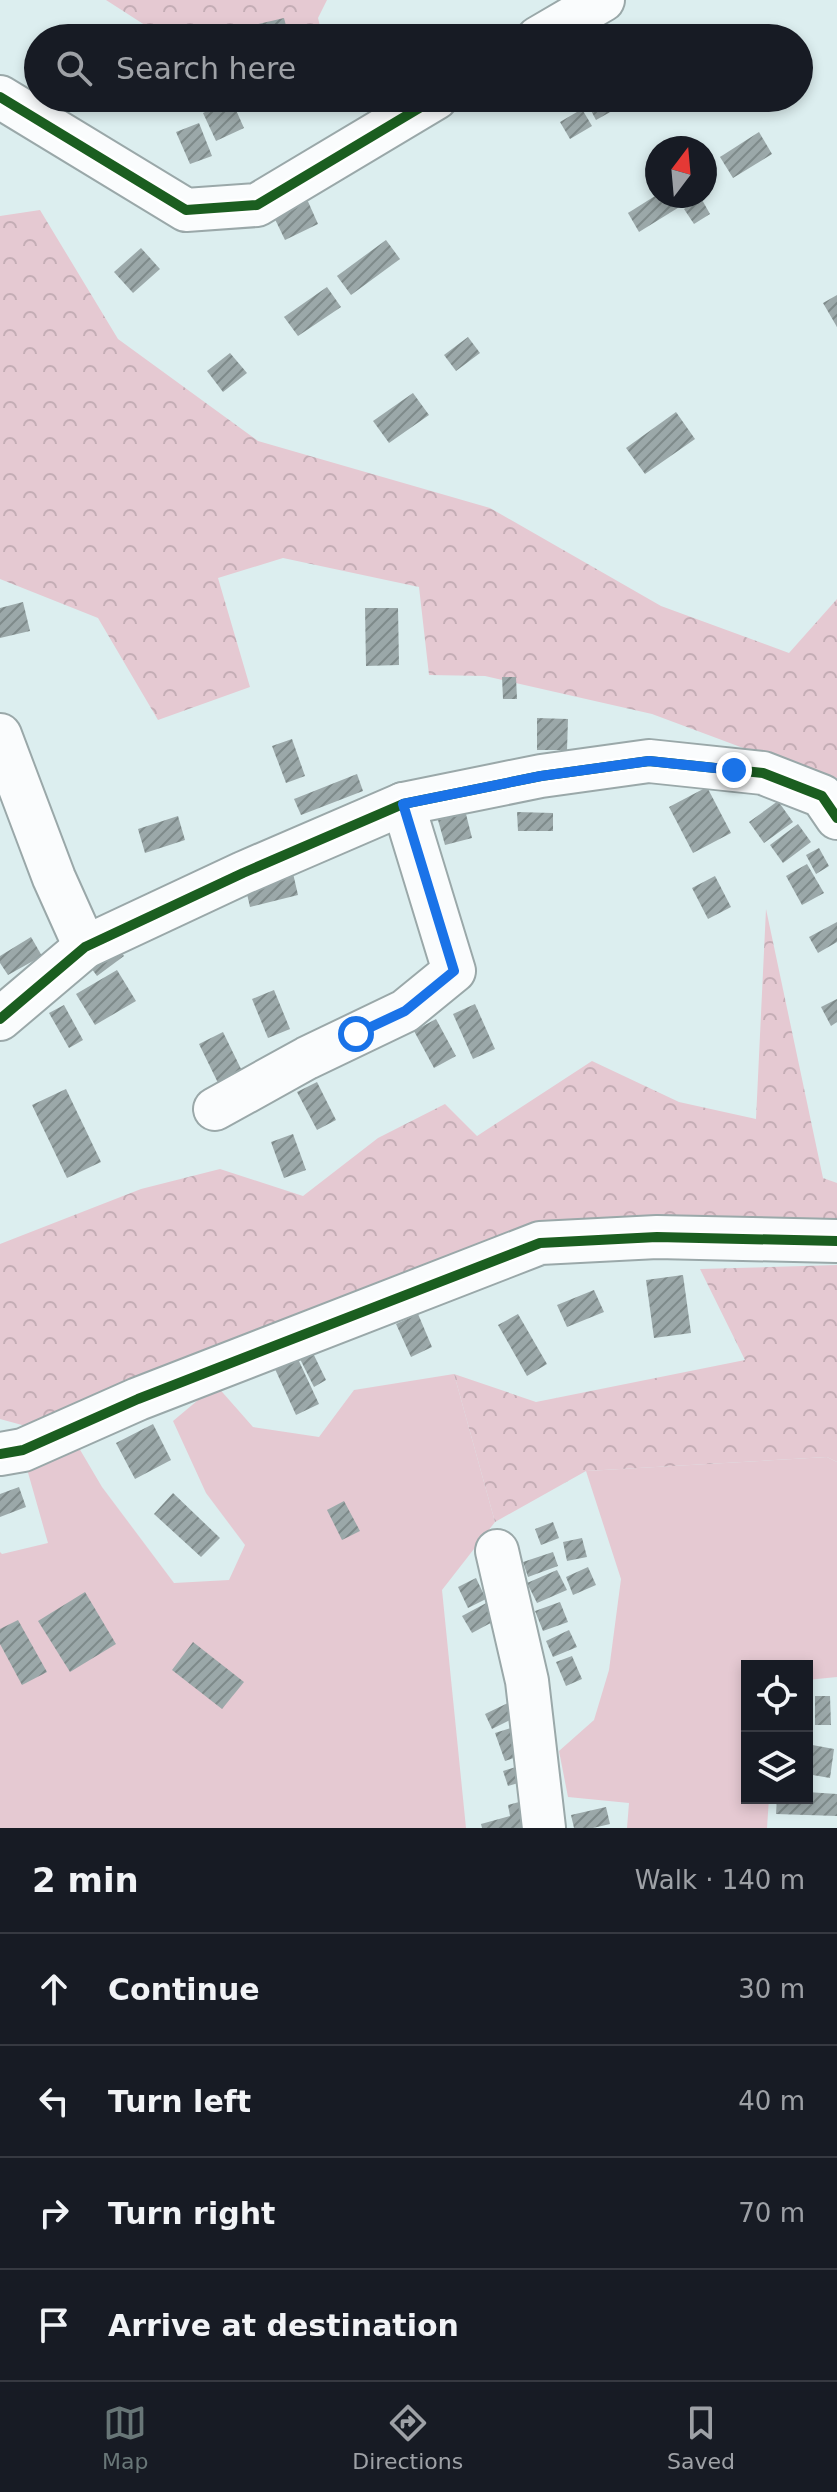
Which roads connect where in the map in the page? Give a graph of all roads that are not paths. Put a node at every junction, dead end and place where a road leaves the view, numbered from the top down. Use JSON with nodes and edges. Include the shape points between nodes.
{"nodes":[{"id":1,"x":603,"y":0,"type":"edge"},
{"id":2,"x":562,"y":24,"type":"edge"},
{"id":3,"x":0,"y":97,"type":"edge"},
{"id":4,"x":24,"y":112,"type":"edge"},
{"id":5,"x":25,"y":112,"type":"edge"},
{"id":6,"x":413,"y":112,"type":"edge"},
{"id":7,"x":0,"y":735,"type":"edge"},
{"id":8,"x":403,"y":804,"type":"junction"},
{"id":9,"x":837,"y":818,"type":"edge"},
{"id":10,"x":85,"y":947,"type":"junction"},
{"id":11,"x":0,"y":1019,"type":"edge"},
{"id":12,"x":215,"y":1109,"type":"dead end"},
{"id":13,"x":837,"y":1241,"type":"edge"},
{"id":14,"x":0,"y":1454,"type":"edge"},
{"id":15,"x":497,"y":1551,"type":"dead end"},
{"id":16,"x":544,"y":1828,"type":"edge"}],
"edges":[{"from":1,"to":2,"type":"street"},
{"from":3,"to":4,"type":"street"},
{"from":5,"to":6,"type":"street","via":[[186,210],[257,205]]},
{"from":7,"to":10,"type":"street"},
{"from":8,"to":9,"type":"street","via":[[649,761],[763,773],[822,796]]},
{"from":8,"to":10,"type":"street"},
{"from":8,"to":12,"type":"street","via":[[454,971],[405,1011]]},
{"from":10,"to":11,"type":"street"},
{"from":13,"to":14,"type":"street","via":[[657,1237],[540,1243],[138,1399],[23,1450]]},
{"from":15,"to":16,"type":"street","via":[[527,1681]]}]}
